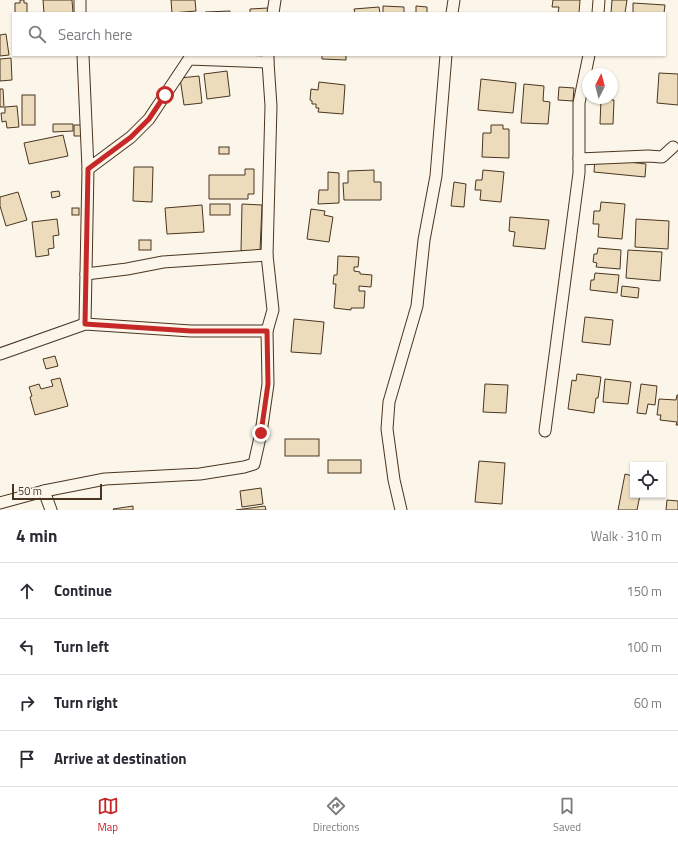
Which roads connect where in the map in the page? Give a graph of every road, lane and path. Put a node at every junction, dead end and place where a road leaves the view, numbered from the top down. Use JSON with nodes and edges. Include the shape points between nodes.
{"nodes":[{"id":1,"x":80,"y":0,"type":"edge"},
{"id":2,"x":275,"y":0,"type":"edge"},
{"id":3,"x":454,"y":0,"type":"edge"},
{"id":4,"x":599,"y":0,"type":"edge"},
{"id":5,"x":80,"y":12,"type":"edge"},
{"id":6,"x":273,"y":12,"type":"edge"},
{"id":7,"x":452,"y":12,"type":"edge"},
{"id":8,"x":598,"y":12,"type":"edge"},
{"id":9,"x":83,"y":56,"type":"edge"},
{"id":10,"x":446,"y":56,"type":"edge"},
{"id":11,"x":589,"y":56,"type":"edge"},
{"id":12,"x":268,"y":59,"type":"edge"},
{"id":13,"x":673,"y":147,"type":"dead end"},
{"id":14,"x":579,"y":159,"type":"junction"},
{"id":15,"x":88,"y":169,"type":"junction"},
{"id":16,"x":267,"y":254,"type":"junction"},
{"id":17,"x":86,"y":274,"type":"junction"},
{"id":18,"x":85,"y":324,"type":"junction"},
{"id":19,"x":267,"y":331,"type":"junction"},
{"id":20,"x":0,"y":354,"type":"edge"},
{"id":21,"x":545,"y":430,"type":"dead end"},
{"id":22,"x":44,"y":492,"type":"junction"},
{"id":23,"x":0,"y":503,"type":"edge"},
{"id":24,"x":51,"y":510,"type":"edge"},
{"id":25,"x":401,"y":510,"type":"edge"}],
"edges":[{"from":1,"to":5,"type":"street"},
{"from":2,"to":6,"type":"street"},
{"from":3,"to":7,"type":"street"},
{"from":4,"to":8,"type":"street"},
{"from":9,"to":15,"type":"street"},
{"from":10,"to":25,"type":"street","via":[[436,176],[424,240],[417,306],[389,402],[388,430],[394,480]]},
{"from":11,"to":14,"type":"street","via":[[579,103]]},
{"from":12,"to":15,"type":"street","via":[[189,59],[149,119],[131,137]]},
{"from":12,"to":16,"type":"street","via":[[271,106]]},
{"from":13,"to":14,"type":"street","via":[[662,157]]},
{"from":14,"to":21,"type":"street"},
{"from":15,"to":17,"type":"street"},
{"from":16,"to":17,"type":"street","via":[[163,262]]},
{"from":16,"to":19,"type":"street","via":[[272,310]]},
{"from":17,"to":18,"type":"street"},
{"from":18,"to":19,"type":"street","via":[[191,331]]},
{"from":18,"to":20,"type":"street"},
{"from":19,"to":22,"type":"street","via":[[268,384],[254,464],[200,474],[105,479]]},
{"from":22,"to":23,"type":"street"},
{"from":22,"to":24,"type":"street"}]}
